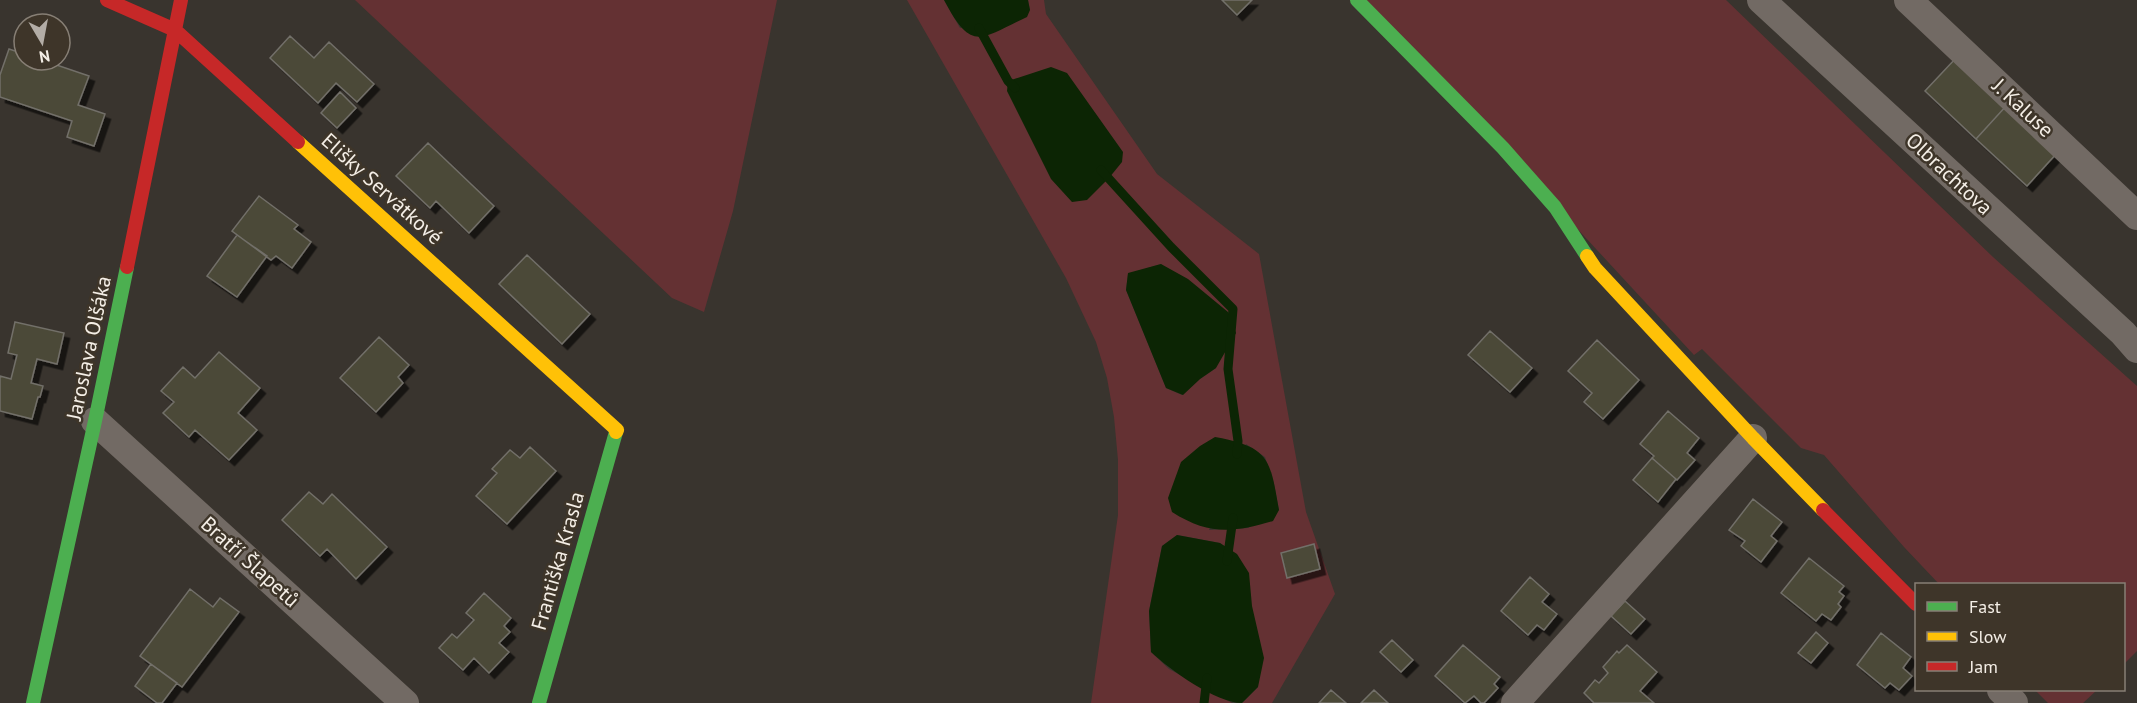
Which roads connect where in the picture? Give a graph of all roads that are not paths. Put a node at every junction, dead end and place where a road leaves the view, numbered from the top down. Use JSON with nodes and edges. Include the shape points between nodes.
{"nodes":[{"id":1,"x":107,"y":0,"type":"edge"},
{"id":2,"x":181,"y":0,"type":"edge"},
{"id":3,"x":1357,"y":0,"type":"edge"},
{"id":4,"x":1908,"y":0,"type":"edge"},
{"id":5,"x":1767,"y":2,"type":"edge"},
{"id":6,"x":175,"y":30,"type":"junction"},
{"id":7,"x":2137,"y":216,"type":"edge"},
{"id":8,"x":2132,"y":333,"type":"edge"},
{"id":9,"x":95,"y":421,"type":"junction"},
{"id":10,"x":617,"y":430,"type":"joint"},
{"id":11,"x":1753,"y":438,"type":"junction"},
{"id":12,"x":1915,"y":602,"type":"edge"},
{"id":13,"x":2002,"y":691,"type":"edge"},
{"id":14,"x":33,"y":703,"type":"edge"},
{"id":15,"x":405,"y":703,"type":"edge"},
{"id":16,"x":538,"y":703,"type":"edge"},
{"id":17,"x":1515,"y":703,"type":"edge"},
{"id":18,"x":2014,"y":703,"type":"edge"}],
"edges":[{"from":1,"to":6,"type":"street","name":"Elišky Servátkové"},
{"from":2,"to":6,"type":"street","name":"Jaroslava Olšáka"},
{"from":3,"to":11,"type":"street","via":[[1503,148],[1555,207],[1595,268]]},
{"from":4,"to":7,"type":"street","name":"J. Kaluse"},
{"from":5,"to":8,"type":"street","name":"Olbrachtova"},
{"from":6,"to":9,"type":"street","name":"Jaroslava Olšáka"},
{"from":6,"to":10,"type":"street","name":"Elišky Servátkové"},
{"from":9,"to":14,"type":"street","name":"Jaroslava Olšáka"},
{"from":9,"to":15,"type":"street","name":"Bratří Šlapetů"},
{"from":10,"to":16,"type":"street","name":"Františka Krasla"},
{"from":11,"to":12,"type":"street"},
{"from":11,"to":17,"type":"street"},
{"from":13,"to":18,"type":"street"}]}
